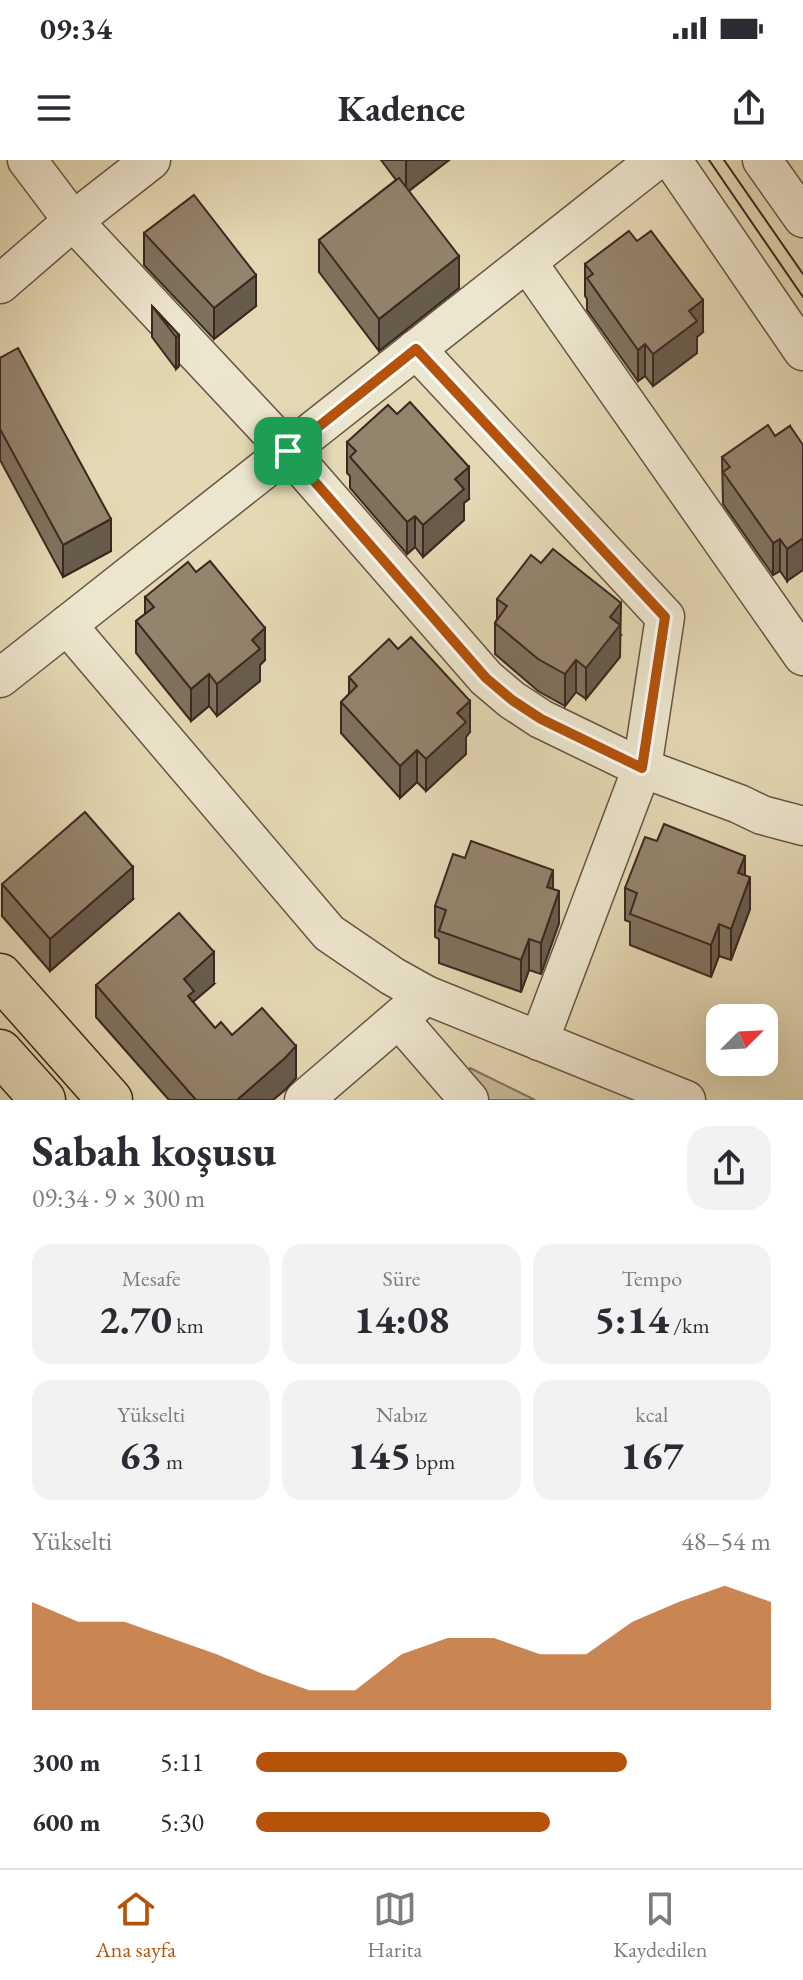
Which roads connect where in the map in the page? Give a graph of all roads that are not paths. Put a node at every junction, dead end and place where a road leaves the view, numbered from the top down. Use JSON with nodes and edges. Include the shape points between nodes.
{"nodes":[{"id":1,"x":27,"y":160,"type":"edge"},
{"id":2,"x":151,"y":160,"type":"edge"},
{"id":3,"x":656,"y":160,"type":"edge"},
{"id":4,"x":672,"y":160,"type":"edge"},
{"id":5,"x":762,"y":160,"type":"edge"},
{"id":6,"x":803,"y":218,"type":"edge"},
{"id":7,"x":73,"y":221,"type":"junction"},
{"id":8,"x":527,"y":262,"type":"junction"},
{"id":9,"x":0,"y":284,"type":"edge"},
{"id":10,"x":416,"y":349,"type":"junction"},
{"id":11,"x":803,"y":351,"type":"edge"},
{"id":12,"x":288,"y":451,"type":"junction"},
{"id":13,"x":67,"y":625,"type":"junction"},
{"id":14,"x":803,"y":656,"type":"edge"},
{"id":15,"x":0,"y":678,"type":"edge"},
{"id":16,"x":642,"y":768,"type":"junction"},
{"id":17,"x":803,"y":826,"type":"edge"},
{"id":18,"x":0,"y":976,"type":"edge"},
{"id":19,"x":412,"y":1007,"type":"junction"},
{"id":20,"x":539,"y":1041,"type":"junction"},
{"id":21,"x":0,"y":1052,"type":"edge"},
{"id":22,"x":43,"y":1100,"type":"edge"},
{"id":23,"x":110,"y":1100,"type":"edge"},
{"id":24,"x":304,"y":1100,"type":"edge"},
{"id":25,"x":469,"y":1100,"type":"edge"},
{"id":26,"x":686,"y":1100,"type":"edge"}],
"edges":[{"from":1,"to":7,"type":"street"},
{"from":2,"to":7,"type":"street"},
{"from":3,"to":8,"type":"street"},
{"from":4,"to":11,"type":"street"},
{"from":5,"to":6,"type":"street"},
{"from":7,"to":9,"type":"street"},
{"from":7,"to":12,"type":"street"},
{"from":8,"to":10,"type":"street"},
{"from":8,"to":14,"type":"street"},
{"from":10,"to":12,"type":"street"},
{"from":10,"to":16,"type":"street","via":[[665,617]]},
{"from":12,"to":13,"type":"street"},
{"from":12,"to":16,"type":"street","via":[[486,678],[541,719]]},
{"from":13,"to":15,"type":"street"},
{"from":13,"to":19,"type":"street","via":[[329,933],[392,976]]},
{"from":16,"to":17,"type":"street"},
{"from":16,"to":20,"type":"street"},
{"from":18,"to":23,"type":"main road"},
{"from":19,"to":20,"type":"street"},
{"from":19,"to":24,"type":"street"},
{"from":19,"to":25,"type":"street"},
{"from":20,"to":26,"type":"street"},
{"from":21,"to":22,"type":"main road"}]}
